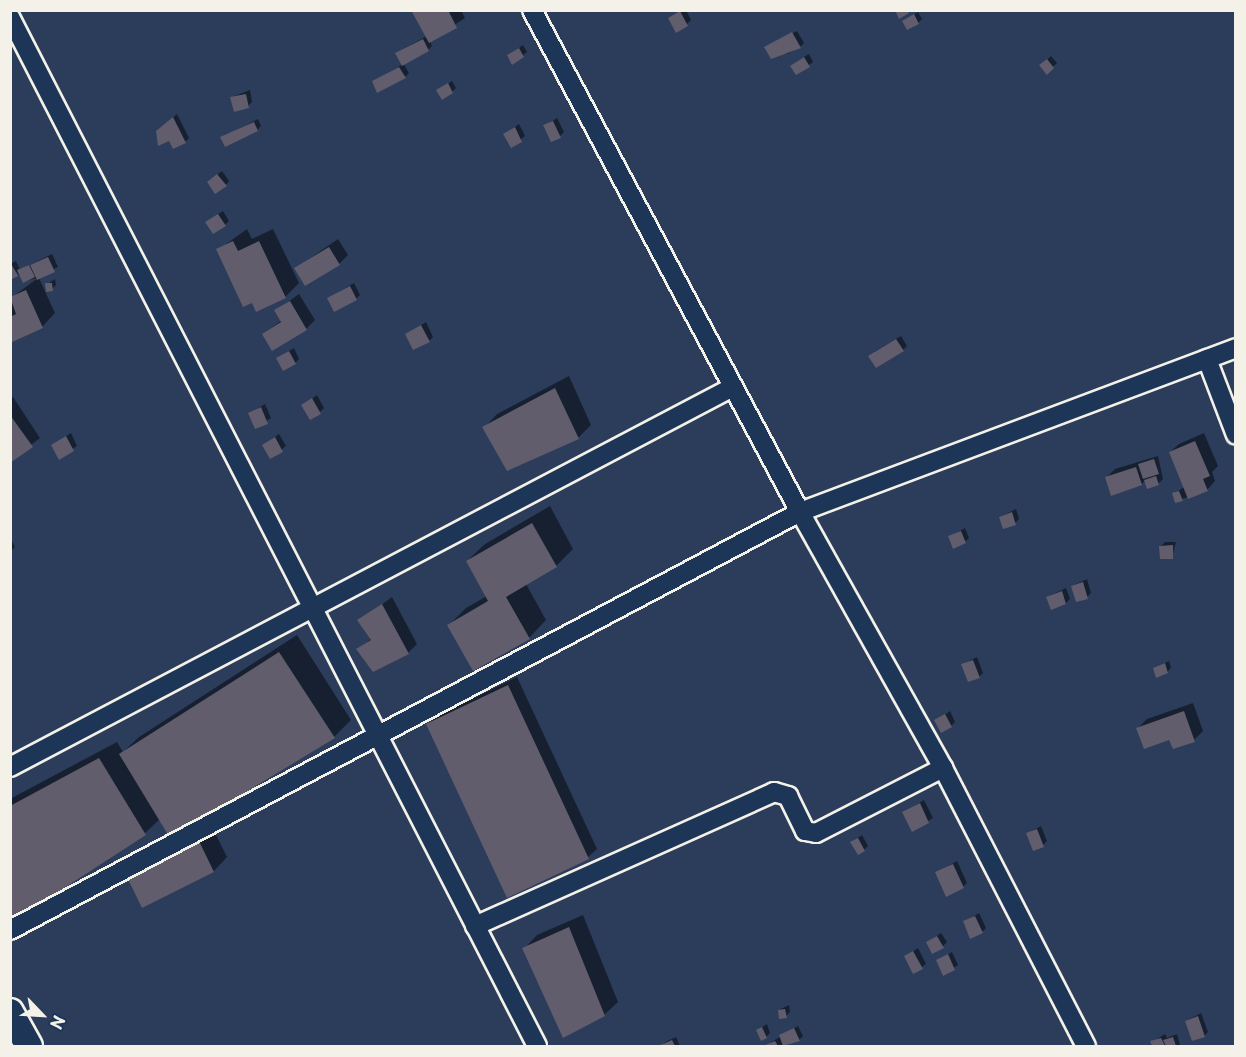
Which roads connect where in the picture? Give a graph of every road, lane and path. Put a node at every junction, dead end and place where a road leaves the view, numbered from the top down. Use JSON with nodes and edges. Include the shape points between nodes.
{"nodes":[{"id":1,"x":532,"y":10,"type":"edge"},
{"id":2,"x":10,"y":17,"type":"edge"},
{"id":3,"x":1236,"y":348,"type":"edge"},
{"id":4,"x":1207,"y":359,"type":"junction"},
{"id":5,"x":733,"y":387,"type":"junction"},
{"id":6,"x":1236,"y":435,"type":"edge"},
{"id":7,"x":800,"y":512,"type":"junction"},
{"id":8,"x":311,"y":606,"type":"junction"},
{"id":9,"x":377,"y":737,"type":"junction"},
{"id":10,"x":10,"y":767,"type":"edge"},
{"id":11,"x":943,"y":768,"type":"junction"},
{"id":12,"x":475,"y":926,"type":"junction"},
{"id":13,"x":10,"y":930,"type":"edge"},
{"id":14,"x":10,"y":1012,"type":"edge"},
{"id":15,"x":29,"y":1047,"type":"edge"},
{"id":16,"x":537,"y":1047,"type":"edge"},
{"id":17,"x":1086,"y":1047,"type":"edge"}],
"edges":[{"from":1,"to":5,"type":"street"},
{"from":2,"to":8,"type":"street"},
{"from":3,"to":4,"type":"street"},
{"from":4,"to":6,"type":"street"},
{"from":4,"to":7,"type":"street"},
{"from":5,"to":7,"type":"street"},
{"from":5,"to":8,"type":"street"},
{"from":7,"to":9,"type":"street"},
{"from":7,"to":11,"type":"street"},
{"from":8,"to":9,"type":"street"},
{"from":8,"to":10,"type":"street"},
{"from":9,"to":12,"type":"street"},
{"from":9,"to":13,"type":"street"},
{"from":11,"to":12,"type":"street","via":[[816,833],[805,831],[788,796],[774,792]]},
{"from":11,"to":17,"type":"street"},
{"from":12,"to":16,"type":"street"},
{"from":14,"to":15,"type":"street"}]}
